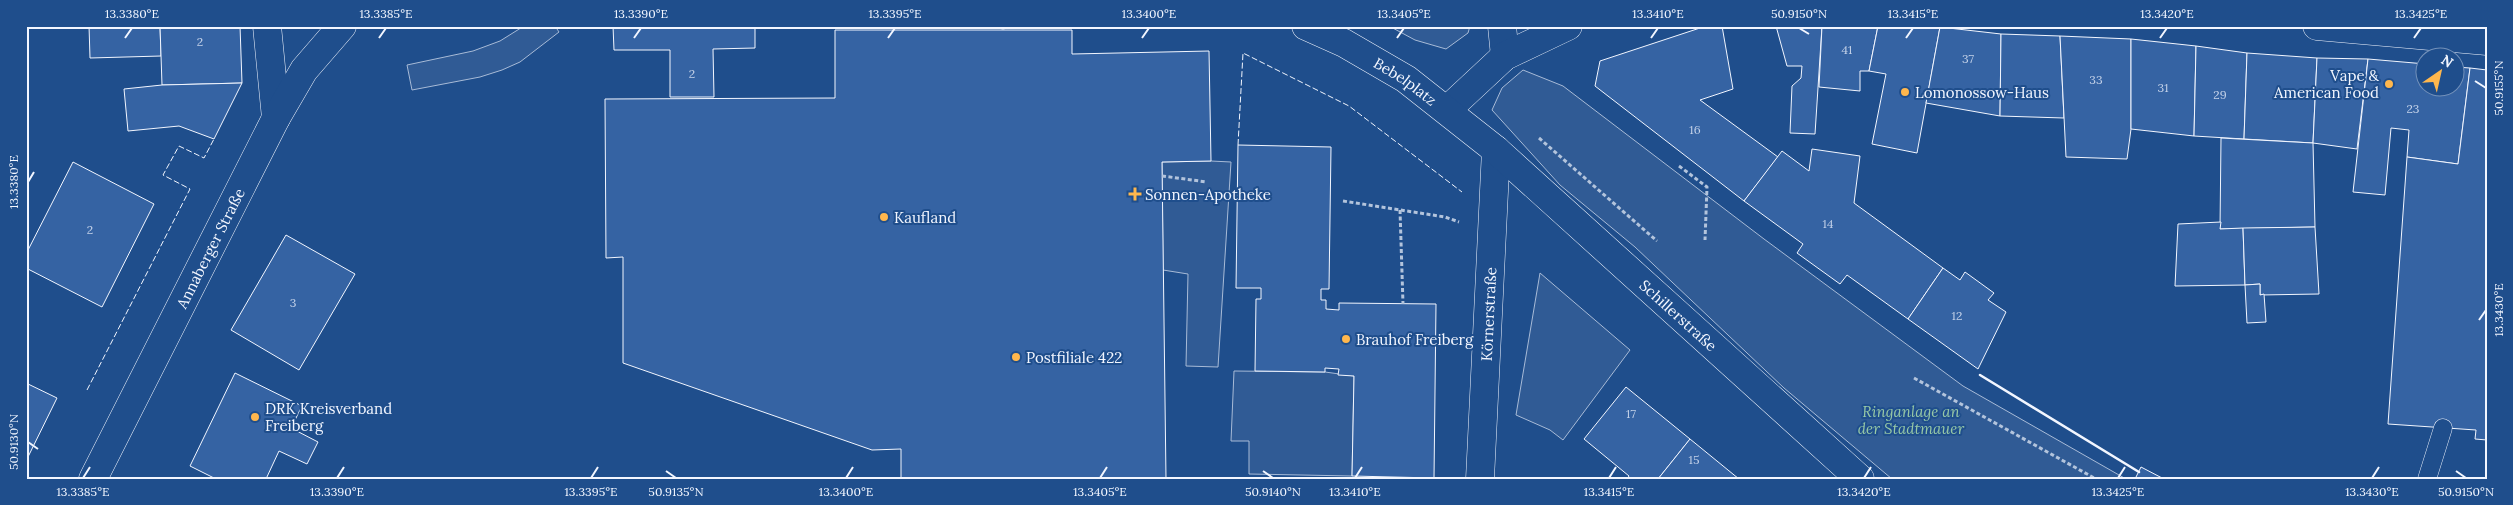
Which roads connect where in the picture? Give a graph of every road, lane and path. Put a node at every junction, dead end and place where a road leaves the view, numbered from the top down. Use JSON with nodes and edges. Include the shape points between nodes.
{"nodes":[{"id":1,"x":267,"y":26,"type":"edge"},
{"id":2,"x":342,"y":26,"type":"edge"},
{"id":3,"x":1306,"y":26,"type":"edge"},
{"id":4,"x":1502,"y":26,"type":"edge"},
{"id":5,"x":1568,"y":26,"type":"edge"},
{"id":6,"x":2317,"y":26,"type":"edge"},
{"id":7,"x":2487,"y":41,"type":"edge"},
{"id":8,"x":1505,"y":56,"type":"junction"},
{"id":9,"x":1447,"y":110,"type":"junction"},
{"id":10,"x":276,"y":118,"type":"junction"},
{"id":11,"x":1535,"y":135,"type":"dead end"},
{"id":12,"x":1496,"y":150,"type":"junction"},
{"id":13,"x":1680,"y":166,"type":"dead end"},
{"id":14,"x":1162,"y":176,"type":"dead end"},
{"id":15,"x":1207,"y":182,"type":"dead end"},
{"id":16,"x":1343,"y":201,"type":"dead end"},
{"id":17,"x":1400,"y":210,"type":"junction"},
{"id":18,"x":1445,"y":217,"type":"dead end"},
{"id":19,"x":1705,"y":240,"type":"dead end"},
{"id":20,"x":1656,"y":241,"type":"dead end"},
{"id":21,"x":1403,"y":304,"type":"dead end"},
{"id":22,"x":1914,"y":378,"type":"dead end"},
{"id":23,"x":2443,"y":428,"type":"dead end"},
{"id":24,"x":93,"y":479,"type":"edge"},
{"id":25,"x":1480,"y":479,"type":"edge"},
{"id":26,"x":1860,"y":479,"type":"edge"},
{"id":27,"x":2096,"y":479,"type":"edge"},
{"id":28,"x":2426,"y":479,"type":"edge"}],
"edges":[{"from":1,"to":10,"type":"main road"},
{"from":2,"to":10,"type":"main road","name":"Annaberger Straße","via":[[304,70]]},
{"from":3,"to":9,"type":"main road","name":"Bebelplatz","via":[[1344,43],[1406,79]]},
{"from":4,"to":8,"type":"main road"},
{"from":5,"to":8,"type":"main road"},
{"from":6,"to":7,"type":"main road"},
{"from":8,"to":9,"type":"main road"},
{"from":9,"to":12,"type":"main road","name":"Bebelplatz"},
{"from":10,"to":24,"type":"main road","name":"Annaberger Straße"},
{"from":11,"to":20,"type":"path"},
{"from":12,"to":25,"type":"main road","name":"Körnerstraße"},
{"from":12,"to":26,"type":"main road","name":"Schillerstraße"},
{"from":13,"to":19,"type":"path","via":[[1707,187]]},
{"from":14,"to":15,"type":"path"},
{"from":16,"to":17,"type":"path"},
{"from":17,"to":18,"type":"path"},
{"from":17,"to":21,"type":"path"},
{"from":22,"to":27,"type":"path"},
{"from":23,"to":28,"type":"lane"}]}
